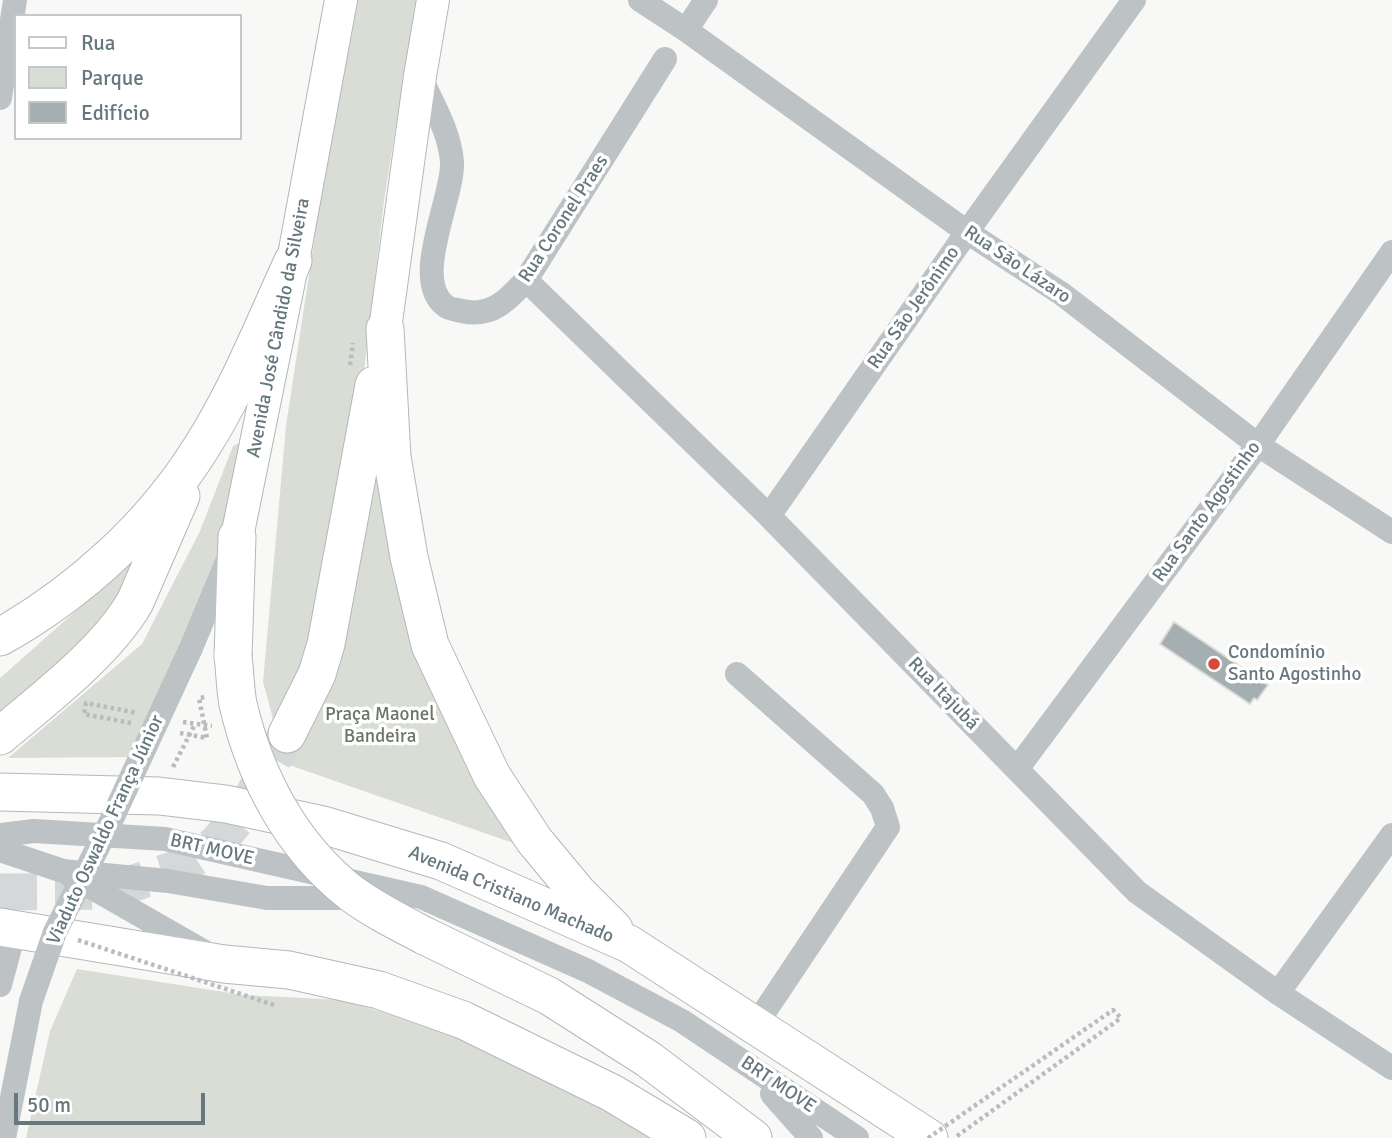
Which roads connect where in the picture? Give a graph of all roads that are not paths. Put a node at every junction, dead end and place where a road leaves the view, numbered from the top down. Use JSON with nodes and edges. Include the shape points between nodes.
{"nodes":[{"id":1,"x":15,"y":0,"type":"edge"},
{"id":2,"x":341,"y":0,"type":"edge"},
{"id":3,"x":433,"y":0,"type":"edge"},
{"id":4,"x":640,"y":0,"type":"edge"},
{"id":5,"x":706,"y":0,"type":"edge"},
{"id":6,"x":1134,"y":0,"type":"edge"},
{"id":7,"x":686,"y":30,"type":"junction"},
{"id":8,"x":665,"y":60,"type":"dead end"},
{"id":9,"x":420,"y":76,"type":"junction"},
{"id":10,"x":0,"y":98,"type":"edge"},
{"id":11,"x":967,"y":232,"type":"junction"},
{"id":12,"x":1392,"y":252,"type":"edge"},
{"id":13,"x":293,"y":261,"type":"junction"},
{"id":14,"x":526,"y":281,"type":"junction"},
{"id":15,"x":385,"y":329,"type":"junction"},
{"id":16,"x":1258,"y":445,"type":"junction"},
{"id":17,"x":202,"y":447,"type":"junction"},
{"id":18,"x":769,"y":516,"type":"junction"},
{"id":19,"x":1392,"y":532,"type":"edge"},
{"id":20,"x":237,"y":537,"type":"junction"},
{"id":21,"x":0,"y":637,"type":"edge"},
{"id":22,"x":191,"y":648,"type":"joint"},
{"id":23,"x":737,"y":674,"type":"dead end"},
{"id":24,"x":286,"y":734,"type":"tunnel mouth"},
{"id":25,"x":0,"y":736,"type":"edge"},
{"id":26,"x":1017,"y":769,"type":"junction"},
{"id":27,"x":0,"y":792,"type":"edge"},
{"id":28,"x":0,"y":835,"type":"edge"},
{"id":29,"x":1392,"y":835,"type":"edge"},
{"id":30,"x":0,"y":850,"type":"edge"},
{"id":31,"x":63,"y":871,"type":"junction"},
{"id":32,"x":421,"y":897,"type":"junction"},
{"id":33,"x":7,"y":928,"type":"edge"},
{"id":34,"x":629,"y":944,"type":"junction"},
{"id":35,"x":224,"y":964,"type":"junction"},
{"id":36,"x":0,"y":985,"type":"edge"},
{"id":37,"x":1278,"y":993,"type":"junction"},
{"id":38,"x":755,"y":1026,"type":"junction"},
{"id":39,"x":734,"y":1056,"type":"junction"},
{"id":40,"x":1392,"y":1068,"type":"edge"},
{"id":41,"x":751,"y":1136,"type":"edge"},
{"id":42,"x":4,"y":1138,"type":"edge"},
{"id":43,"x":687,"y":1138,"type":"edge"},
{"id":44,"x":811,"y":1138,"type":"edge"},
{"id":45,"x":857,"y":1138,"type":"edge"},
{"id":46,"x":928,"y":1138,"type":"edge"}],
"edges":[{"from":1,"to":10,"type":"street"},
{"from":2,"to":13,"type":"main road","name":"Avenida José Cândido da Silveira"},
{"from":3,"to":9,"type":"main road"},
{"from":4,"to":7,"type":"street","name":"Rua São Lázaro"},
{"from":5,"to":7,"type":"street"},
{"from":6,"to":11,"type":"street","name":"Rua São Jerônimo"},
{"from":7,"to":11,"type":"street","name":"Rua São Lázaro"},
{"from":8,"to":14,"type":"street","name":"Rua Coronel Praes"},
{"from":9,"to":14,"type":"street","name":"Rua Coronel Praes","via":[[448,140],[452,164],[430,267],[432,287],[446,306],[485,313],[506,302]]},
{"from":9,"to":15,"type":"main road"},
{"from":11,"to":16,"type":"street","name":"Rua São Lázaro","via":[[1062,293]]},
{"from":11,"to":18,"type":"street","name":"Rua São Jerônimo"},
{"from":12,"to":16,"type":"street","name":"Rua Santo Agostinho"},
{"from":13,"to":17,"type":"highway"},
{"from":13,"to":20,"type":"main road","name":"Avenida José Cândido da Silveira"},
{"from":14,"to":18,"type":"street","name":"Rua Itajubá"},
{"from":15,"to":24,"type":"highway","via":[[326,644],[317,674]]},
{"from":15,"to":34,"type":"highway","via":[[392,457],[430,645],[492,776],[534,840]]},
{"from":16,"to":19,"type":"street","name":"Rua São Lázaro"},
{"from":16,"to":26,"type":"street","name":"Rua Santo Agostinho"},
{"from":17,"to":21,"type":"highway","via":[[134,535],[26,623]]},
{"from":17,"to":25,"type":"highway","via":[[126,617],[92,654]]},
{"from":18,"to":26,"type":"street","name":"Rua Itajubá"},
{"from":20,"to":22,"type":"street","name":"Avenida José Cândido da Silveira"},
{"from":20,"to":41,"type":"highway","bridge":true,"via":[[233,656],[238,702],[264,782],[288,826],[351,892],[425,936],[549,996],[648,1059]]},
{"from":22,"to":42,"type":"street","name":"Viaduto Oswaldo França Júnior","bridge":true,"via":[[55,932],[31,1001]]},
{"from":23,"to":38,"type":"street","via":[[873,794],[888,827]]},
{"from":26,"to":37,"type":"street","name":"Rua Itajubá","via":[[1137,892]]},
{"from":27,"to":34,"type":"highway","name":"Avenida Cristiano Machado","via":[[159,796],[226,804],[323,825],[441,861]]},
{"from":28,"to":32,"type":"street","name":"BRT MOVE","via":[[34,831],[165,839]]},
{"from":29,"to":37,"type":"street"},
{"from":30,"to":31,"type":"street","name":"BRT MOVE"},
{"from":31,"to":32,"type":"street","name":"BRT MOVE","via":[[168,881],[267,898]]},
{"from":31,"to":35,"type":"street","name":"BRT MOVE"},
{"from":32,"to":39,"type":"street","name":"BRT MOVE","via":[[588,971],[682,1021]]},
{"from":33,"to":35,"type":"highway"},
{"from":33,"to":36,"type":"street"},
{"from":34,"to":38,"type":"highway","name":"Avenida Cristiano Machado"},
{"from":35,"to":43,"type":"highway","via":[[289,970],[379,990],[463,1020],[611,1093]]},
{"from":37,"to":40,"type":"street","name":"Rua Itajubá"},
{"from":38,"to":46,"type":"highway","name":"Avenida Cristiano Machado"},
{"from":39,"to":44,"type":"street","name":"BRT MOVE"},
{"from":39,"to":45,"type":"street","name":"BRT MOVE"}]}
